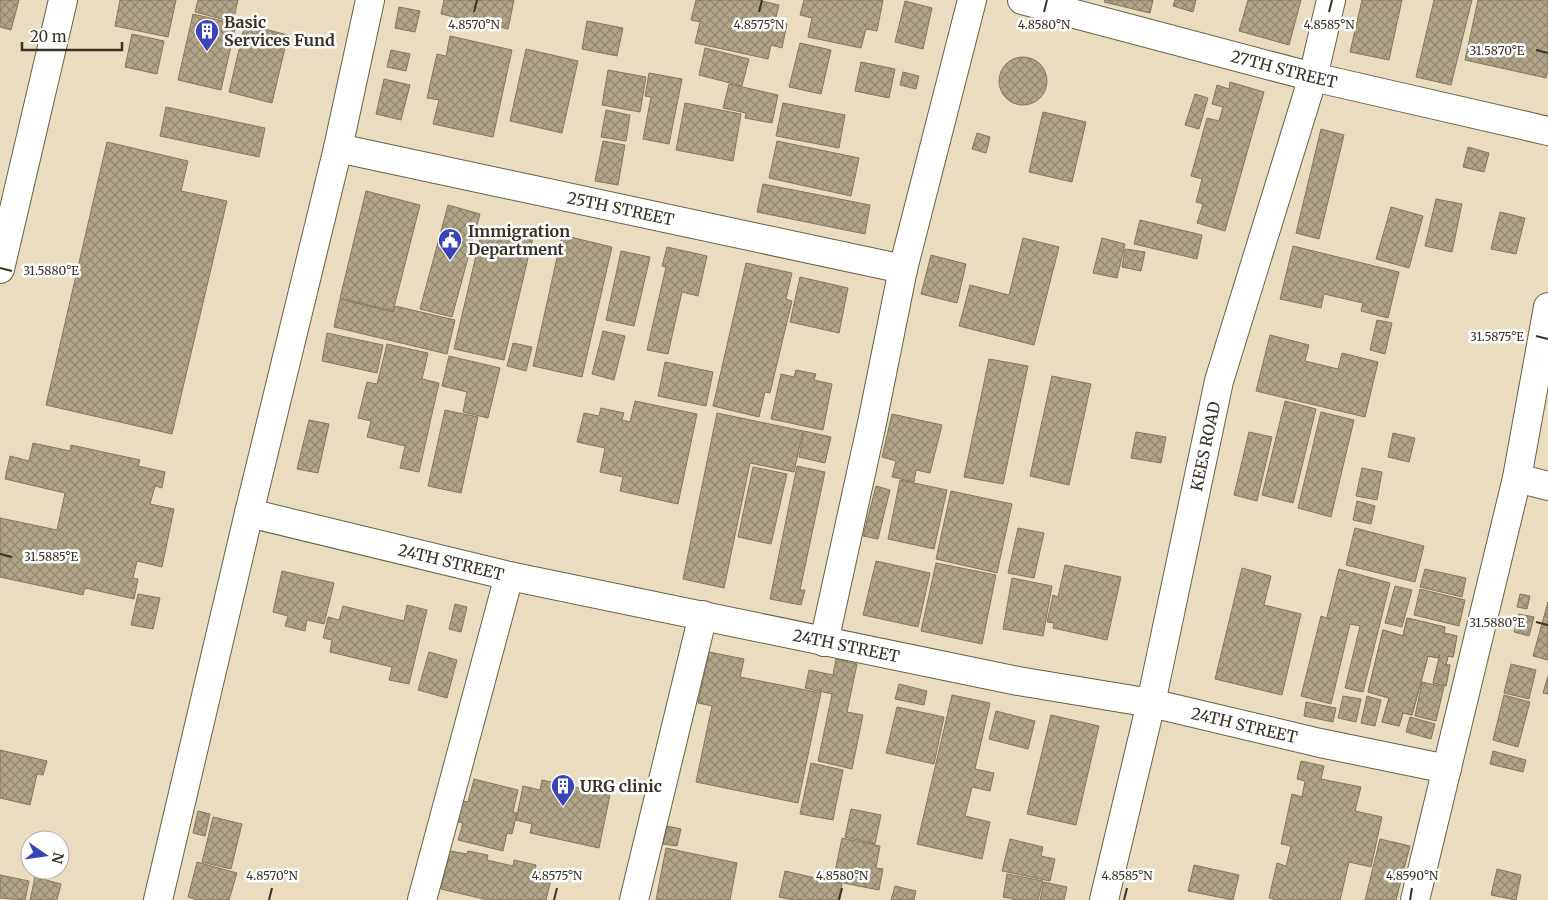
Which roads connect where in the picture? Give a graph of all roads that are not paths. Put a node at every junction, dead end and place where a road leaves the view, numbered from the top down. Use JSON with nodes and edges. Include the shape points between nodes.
{"nodes":[{"id":1,"x":62,"y":0,"type":"edge"},
{"id":2,"x":370,"y":0,"type":"edge"},
{"id":3,"x":972,"y":0,"type":"edge"},
{"id":4,"x":1022,"y":0,"type":"edge"},
{"id":5,"x":1331,"y":0,"type":"edge"},
{"id":6,"x":1313,"y":76,"type":"junction"},
{"id":7,"x":1548,"y":131,"type":"edge"},
{"id":8,"x":338,"y":148,"type":"junction"},
{"id":9,"x":0,"y":269,"type":"edge"},
{"id":10,"x":903,"y":269,"type":"junction"},
{"id":11,"x":1548,"y":307,"type":"edge"},
{"id":12,"x":1517,"y":478,"type":"junction"},
{"id":13,"x":1548,"y":486,"type":"edge"},
{"id":14,"x":249,"y":514,"type":"junction"},
{"id":15,"x":509,"y":576,"type":"junction"},
{"id":16,"x":703,"y":615,"type":"junction"},
{"id":17,"x":824,"y":642,"type":"junction"},
{"id":18,"x":1151,"y":703,"type":"junction"},
{"id":19,"x":1447,"y":769,"type":"junction"},
{"id":20,"x":158,"y":900,"type":"edge"},
{"id":21,"x":422,"y":900,"type":"edge"},
{"id":22,"x":634,"y":900,"type":"edge"},
{"id":23,"x":1104,"y":900,"type":"edge"},
{"id":24,"x":1415,"y":900,"type":"edge"}],
"edges":[{"from":1,"to":9,"type":"street"},
{"from":2,"to":8,"type":"street"},
{"from":3,"to":10,"type":"street"},
{"from":4,"to":6,"type":"street","name":"27TH STREET"},
{"from":5,"to":6,"type":"street","name":"KEES ROAD"},
{"from":6,"to":7,"type":"street","name":"27TH STREET"},
{"from":6,"to":18,"type":"street","name":"KEES ROAD","via":[[1219,381]]},
{"from":8,"to":10,"type":"street","name":"25TH STREET"},
{"from":8,"to":14,"type":"street"},
{"from":10,"to":17,"type":"street"},
{"from":11,"to":12,"type":"street"},
{"from":12,"to":13,"type":"street"},
{"from":12,"to":19,"type":"street"},
{"from":14,"to":15,"type":"street","name":"24TH STREET"},
{"from":14,"to":20,"type":"street"},
{"from":15,"to":16,"type":"street","name":"24TH STREET"},
{"from":15,"to":21,"type":"street"},
{"from":16,"to":17,"type":"street","name":"24TH STREET"},
{"from":16,"to":22,"type":"street"},
{"from":17,"to":18,"type":"street","name":"24TH STREET","via":[[1018,681]]},
{"from":18,"to":19,"type":"street","name":"24TH STREET"},
{"from":18,"to":23,"type":"street","name":"KEES ROAD"},
{"from":19,"to":24,"type":"street"}]}
